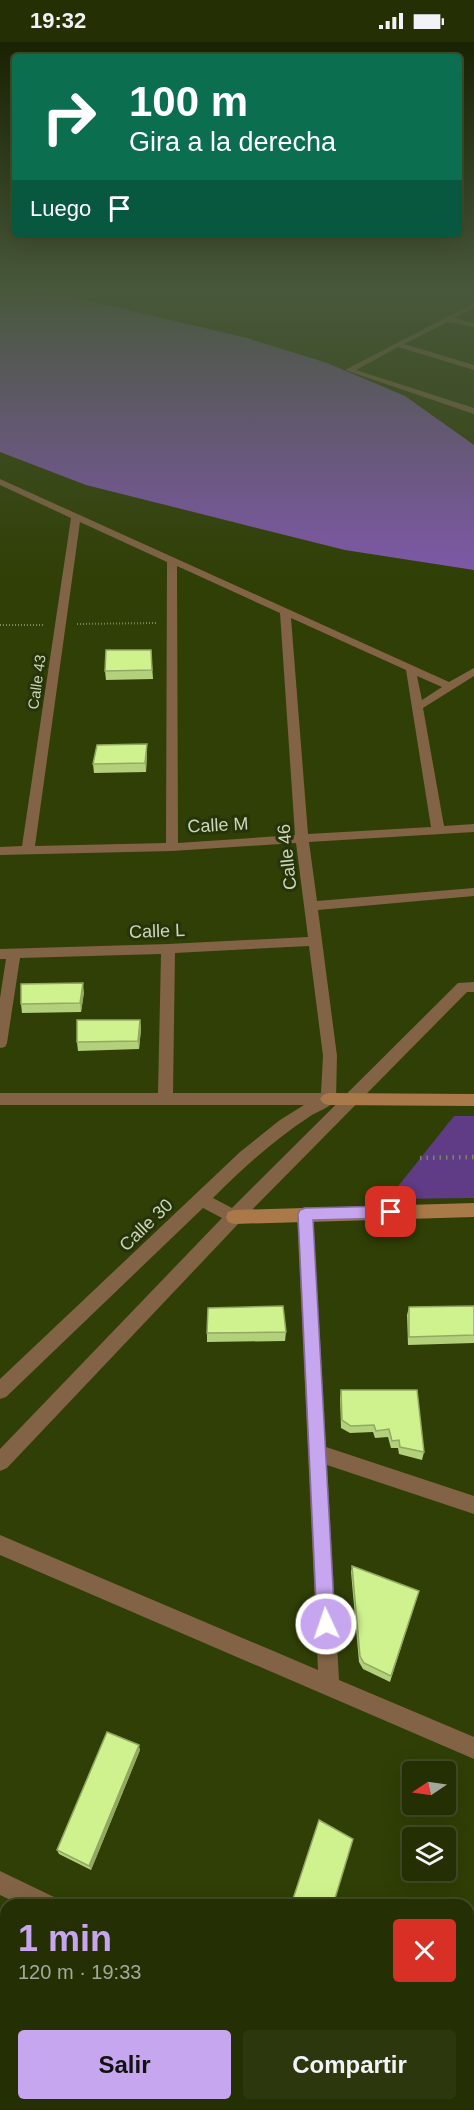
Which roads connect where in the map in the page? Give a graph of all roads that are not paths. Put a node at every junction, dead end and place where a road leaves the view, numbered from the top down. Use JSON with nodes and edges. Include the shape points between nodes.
{"nodes":[{"id":1,"x":399,"y":387,"type":"edge"},
{"id":2,"x":474,"y":411,"type":"edge"},
{"id":3,"x":0,"y":482,"type":"edge"},
{"id":4,"x":76,"y":517,"type":"junction"},
{"id":5,"x":172,"y":560,"type":"junction"},
{"id":6,"x":285,"y":610,"type":"junction"},
{"id":7,"x":411,"y":670,"type":"junction"},
{"id":8,"x":474,"y":671,"type":"edge"},
{"id":9,"x":449,"y":687,"type":"junction"},
{"id":10,"x":416,"y":708,"type":"junction"},
{"id":11,"x":474,"y":828,"type":"edge"},
{"id":12,"x":438,"y":830,"type":"junction"},
{"id":13,"x":302,"y":840,"type":"junction"},
{"id":14,"x":172,"y":847,"type":"junction"},
{"id":15,"x":0,"y":850,"type":"edge"},
{"id":16,"x":28,"y":851,"type":"junction"},
{"id":17,"x":474,"y":892,"type":"edge"},
{"id":18,"x":310,"y":906,"type":"junction"},
{"id":19,"x":315,"y":941,"type":"junction"},
{"id":20,"x":168,"y":949,"type":"junction"},
{"id":21,"x":7,"y":954,"type":"edge"},
{"id":22,"x":474,"y":987,"type":"edge"},
{"id":23,"x":0,"y":1043,"type":"edge"},
{"id":24,"x":0,"y":1099,"type":"edge"},
{"id":25,"x":165,"y":1099,"type":"junction"},
{"id":26,"x":328,"y":1099,"type":"junction"},
{"id":27,"x":352,"y":1100,"type":"junction"},
{"id":28,"x":474,"y":1100,"type":"edge"},
{"id":29,"x":201,"y":1199,"type":"junction"},
{"id":30,"x":474,"y":1210,"type":"edge"},
{"id":31,"x":305,"y":1214,"type":"junction"},
{"id":32,"x":234,"y":1217,"type":"junction"},
{"id":33,"x":0,"y":1390,"type":"edge"},
{"id":34,"x":318,"y":1453,"type":"junction"},
{"id":35,"x":0,"y":1462,"type":"edge"},
{"id":36,"x":474,"y":1505,"type":"edge"},
{"id":37,"x":0,"y":1545,"type":"edge"},
{"id":38,"x":329,"y":1687,"type":"junction"},
{"id":39,"x":474,"y":1748,"type":"edge"},
{"id":40,"x":0,"y":1883,"type":"edge"},
{"id":41,"x":33,"y":1899,"type":"edge"}],
"edges":[{"from":1,"to":2,"type":"street"},
{"from":3,"to":4,"type":"street"},
{"from":4,"to":5,"type":"street"},
{"from":4,"to":16,"type":"street","name":"Calle 43"},
{"from":5,"to":6,"type":"street"},
{"from":5,"to":14,"type":"street"},
{"from":6,"to":7,"type":"street"},
{"from":6,"to":13,"type":"street","name":"Calle 46"},
{"from":7,"to":9,"type":"street"},
{"from":7,"to":10,"type":"street"},
{"from":8,"to":9,"type":"street"},
{"from":9,"to":10,"type":"street"},
{"from":10,"to":12,"type":"street"},
{"from":11,"to":12,"type":"street","name":"Calle M"},
{"from":12,"to":13,"type":"street","name":"Calle M"},
{"from":13,"to":14,"type":"street","name":"Calle M"},
{"from":13,"to":18,"type":"street","name":"Calle 46"},
{"from":14,"to":16,"type":"street","name":"Calle M"},
{"from":15,"to":16,"type":"street","name":"Calle M"},
{"from":17,"to":18,"type":"street"},
{"from":18,"to":19,"type":"street","name":"Calle 46"},
{"from":19,"to":20,"type":"street","name":"Calle L"},
{"from":19,"to":26,"type":"street","name":"Calle 46","via":[[330,1056]]},
{"from":20,"to":21,"type":"street","name":"Calle L"},
{"from":20,"to":25,"type":"street"},
{"from":21,"to":23,"type":"street"},
{"from":22,"to":27,"type":"street","via":[[463,987]]},
{"from":24,"to":25,"type":"street"},
{"from":25,"to":26,"type":"street"},
{"from":26,"to":27,"type":"street"},
{"from":26,"to":29,"type":"street","name":"Calle 30","via":[[286,1123]]},
{"from":27,"to":28,"type":"street"},
{"from":27,"to":32,"type":"street"},
{"from":29,"to":32,"type":"street"},
{"from":29,"to":33,"type":"street","name":"Calle 30"},
{"from":30,"to":31,"type":"street"},
{"from":31,"to":32,"type":"street"},
{"from":31,"to":34,"type":"street"},
{"from":32,"to":35,"type":"street"},
{"from":34,"to":36,"type":"street"},
{"from":34,"to":38,"type":"street"},
{"from":37,"to":38,"type":"street"},
{"from":38,"to":39,"type":"street"},
{"from":40,"to":41,"type":"street"}]}
